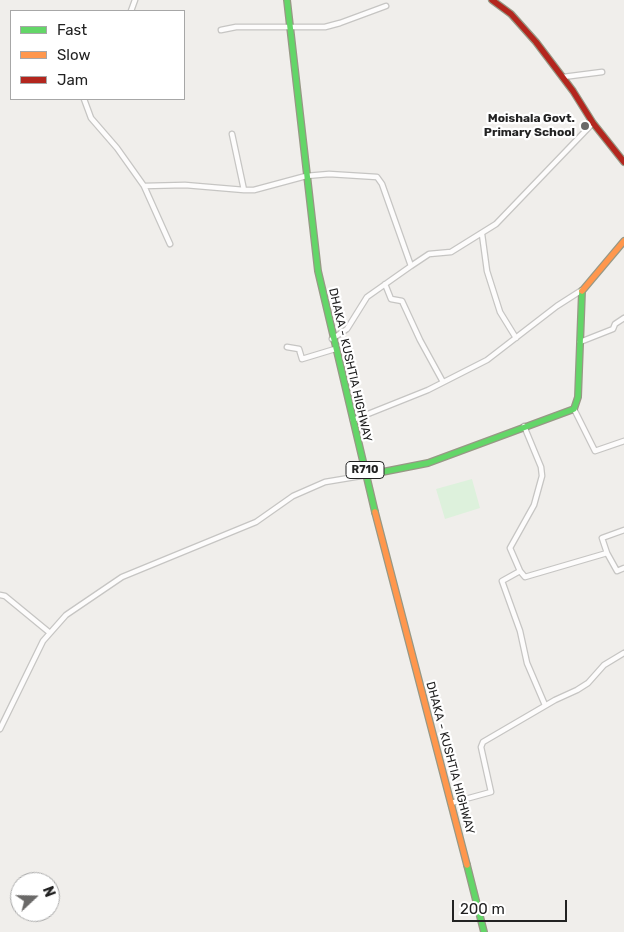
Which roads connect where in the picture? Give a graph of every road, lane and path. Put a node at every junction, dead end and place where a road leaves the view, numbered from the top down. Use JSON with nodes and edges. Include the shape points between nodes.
{"nodes":[{"id":1,"x":287,"y":0,"type":"edge"},
{"id":2,"x":492,"y":0,"type":"edge"},
{"id":3,"x":386,"y":6,"type":"dead end"},
{"id":4,"x":290,"y":26,"type":"junction"},
{"id":5,"x":221,"y":30,"type":"dead end"},
{"id":6,"x":602,"y":72,"type":"dead end"},
{"id":7,"x":563,"y":77,"type":"junction"},
{"id":8,"x":84,"y":100,"type":"edge"},
{"id":9,"x":593,"y":123,"type":"junction"},
{"id":10,"x":232,"y":134,"type":"dead end"},
{"id":11,"x":624,"y":162,"type":"edge"},
{"id":12,"x":306,"y":176,"type":"junction"},
{"id":13,"x":144,"y":186,"type":"junction"},
{"id":14,"x":244,"y":190,"type":"junction"},
{"id":15,"x":482,"y":234,"type":"junction"},
{"id":16,"x":624,"y":241,"type":"edge"},
{"id":17,"x":170,"y":244,"type":"dead end"},
{"id":18,"x":411,"y":266,"type":"junction"},
{"id":19,"x":385,"y":284,"type":"junction"},
{"id":20,"x":582,"y":290,"type":"junction"},
{"id":21,"x":624,"y":318,"type":"edge"},
{"id":22,"x":332,"y":338,"type":"junction"},
{"id":23,"x":516,"y":338,"type":"junction"},
{"id":24,"x":580,"y":342,"type":"junction"},
{"id":25,"x":287,"y":347,"type":"dead end"},
{"id":26,"x":335,"y":349,"type":"junction"},
{"id":27,"x":443,"y":382,"type":"junction"},
{"id":28,"x":574,"y":409,"type":"junction"},
{"id":29,"x":353,"y":420,"type":"junction"},
{"id":30,"x":524,"y":426,"type":"junction"},
{"id":31,"x":624,"y":441,"type":"edge"},
{"id":32,"x":366,"y":475,"type":"junction"},
{"id":33,"x":624,"y":530,"type":"edge"},
{"id":34,"x":608,"y":553,"type":"junction"},
{"id":35,"x":624,"y":568,"type":"edge"},
{"id":36,"x":520,"y":571,"type":"junction"},
{"id":37,"x":0,"y":594,"type":"edge"},
{"id":38,"x":50,"y":633,"type":"junction"},
{"id":39,"x":624,"y":653,"type":"edge"},
{"id":40,"x":545,"y":705,"type":"junction"},
{"id":41,"x":0,"y":729,"type":"edge"},
{"id":42,"x":451,"y":803,"type":"junction"},
{"id":43,"x":484,"y":932,"type":"edge"}],
"edges":[{"from":1,"to":4,"type":"main road","name":"DHAKA - KUSHTIA HIGHWAY","number":"R710"},
{"from":2,"to":7,"type":"main road","via":[[520,24]]},
{"from":3,"to":4,"type":"street","via":[[332,25]]},
{"from":4,"to":5,"type":"street"},
{"from":4,"to":12,"type":"main road","name":"DHAKA - KUSHTIA HIGHWAY","number":"R710"},
{"from":6,"to":7,"type":"street"},
{"from":7,"to":9,"type":"main road"},
{"from":8,"to":13,"type":"street","via":[[91,118]]},
{"from":9,"to":11,"type":"main road"},
{"from":9,"to":15,"type":"street","via":[[496,224]]},
{"from":10,"to":14,"type":"street"},
{"from":12,"to":14,"type":"street"},
{"from":12,"to":18,"type":"street","via":[[377,177]]},
{"from":12,"to":22,"type":"main road","name":"DHAKA - KUSHTIA HIGHWAY","number":"R710","via":[[318,271]]},
{"from":13,"to":14,"type":"street","via":[[184,185]]},
{"from":13,"to":17,"type":"street"},
{"from":15,"to":18,"type":"street","via":[[451,252],[428,254]]},
{"from":15,"to":23,"type":"street","via":[[500,312]]},
{"from":16,"to":20,"type":"main road"},
{"from":18,"to":19,"type":"street"},
{"from":19,"to":22,"type":"street","via":[[367,297],[347,329]]},
{"from":19,"to":27,"type":"street","via":[[391,299],[402,301]]},
{"from":20,"to":23,"type":"street"},
{"from":20,"to":24,"type":"main road"},
{"from":21,"to":24,"type":"street","via":[[612,329]]},
{"from":22,"to":26,"type":"main road","name":"DHAKA - KUSHTIA HIGHWAY","number":"R710"},
{"from":23,"to":27,"type":"street","via":[[487,360]]},
{"from":24,"to":28,"type":"main road","via":[[578,397]]},
{"from":25,"to":26,"type":"street","via":[[299,349],[302,359]]},
{"from":26,"to":29,"type":"main road","name":"DHAKA - KUSHTIA HIGHWAY","number":"R710"},
{"from":27,"to":29,"type":"street"},
{"from":28,"to":30,"type":"main road"},
{"from":28,"to":31,"type":"street","via":[[595,451]]},
{"from":29,"to":32,"type":"main road","name":"DHAKA - KUSHTIA HIGHWAY","number":"R710"},
{"from":30,"to":32,"type":"main road","via":[[428,463]]},
{"from":30,"to":36,"type":"street","via":[[542,476],[534,505],[510,548]]},
{"from":32,"to":38,"type":"street","via":[[325,482],[293,496],[256,522],[122,577],[66,615]]},
{"from":32,"to":42,"type":"main road","name":"DHAKA - KUSHTIA HIGHWAY","number":"R710"},
{"from":33,"to":34,"type":"street","via":[[602,538]]},
{"from":34,"to":35,"type":"street","via":[[617,571]]},
{"from":34,"to":36,"type":"street","via":[[524,578]]},
{"from":36,"to":40,"type":"street","via":[[502,581],[520,631],[527,663]]},
{"from":37,"to":38,"type":"street"},
{"from":38,"to":41,"type":"street","via":[[24,677]]},
{"from":39,"to":40,"type":"street","via":[[604,665],[588,683]]},
{"from":40,"to":42,"type":"street","via":[[481,744],[491,792]]},
{"from":42,"to":43,"type":"main road","name":"DHAKA - KUSHTIA HIGHWAY","number":"R710"}]}
